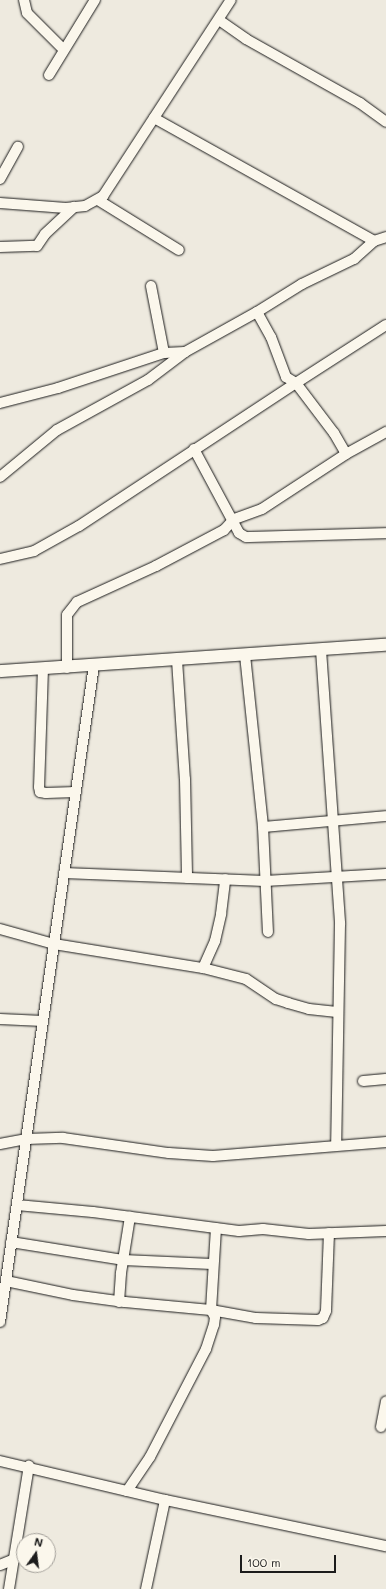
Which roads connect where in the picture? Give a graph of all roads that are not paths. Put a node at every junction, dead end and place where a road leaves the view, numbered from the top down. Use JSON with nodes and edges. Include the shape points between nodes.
{"nodes":[{"id":1,"x":24,"y":0,"type":"edge"},
{"id":2,"x":95,"y":0,"type":"edge"},
{"id":3,"x":231,"y":0,"type":"edge"},
{"id":4,"x":219,"y":20,"type":"junction"},
{"id":5,"x":64,"y":50,"type":"junction"},
{"id":6,"x":49,"y":75,"type":"dead end"},
{"id":7,"x":154,"y":118,"type":"junction"},
{"id":8,"x":386,"y":122,"type":"edge"},
{"id":9,"x":18,"y":147,"type":"dead end"},
{"id":10,"x":0,"y":179,"type":"edge"},
{"id":11,"x":98,"y":200,"type":"junction"},
{"id":12,"x":0,"y":203,"type":"edge"},
{"id":13,"x":74,"y":207,"type":"junction"},
{"id":14,"x":386,"y":237,"type":"edge"},
{"id":15,"x":374,"y":241,"type":"junction"},
{"id":16,"x":0,"y":247,"type":"edge"},
{"id":17,"x":179,"y":250,"type":"dead end"},
{"id":18,"x":151,"y":286,"type":"dead end"},
{"id":19,"x":257,"y":312,"type":"junction"},
{"id":20,"x":386,"y":325,"type":"edge"},
{"id":21,"x":164,"y":352,"type":"junction"},
{"id":22,"x":185,"y":352,"type":"junction"},
{"id":23,"x":296,"y":383,"type":"junction"},
{"id":24,"x":0,"y":403,"type":"edge"},
{"id":25,"x":386,"y":432,"type":"edge"},
{"id":26,"x":194,"y":449,"type":"junction"},
{"id":27,"x":346,"y":454,"type":"junction"},
{"id":28,"x":0,"y":477,"type":"edge"},
{"id":29,"x":234,"y":519,"type":"junction"},
{"id":30,"x":386,"y":533,"type":"edge"},
{"id":31,"x":0,"y":560,"type":"edge"},
{"id":32,"x":386,"y":645,"type":"edge"},
{"id":33,"x":321,"y":650,"type":"junction"},
{"id":34,"x":245,"y":655,"type":"junction"},
{"id":35,"x":177,"y":660,"type":"junction"},
{"id":36,"x":94,"y":665,"type":"junction"},
{"id":37,"x":43,"y":668,"type":"junction"},
{"id":38,"x":67,"y":668,"type":"junction"},
{"id":39,"x":0,"y":671,"type":"edge"},
{"id":40,"x":76,"y":792,"type":"junction"},
{"id":41,"x":386,"y":816,"type":"edge"},
{"id":42,"x":332,"y":821,"type":"junction"},
{"id":43,"x":263,"y":827,"type":"junction"},
{"id":44,"x":64,"y":873,"type":"junction"},
{"id":45,"x":386,"y":874,"type":"edge"},
{"id":46,"x":187,"y":878,"type":"junction"},
{"id":47,"x":338,"y":878,"type":"junction"},
{"id":48,"x":225,"y":879,"type":"junction"},
{"id":49,"x":265,"y":881,"type":"junction"},
{"id":50,"x":0,"y":929,"type":"edge"},
{"id":51,"x":268,"y":932,"type":"dead end"},
{"id":52,"x":54,"y":944,"type":"junction"},
{"id":53,"x":203,"y":968,"type":"junction"},
{"id":54,"x":337,"y":1012,"type":"junction"},
{"id":55,"x":0,"y":1019,"type":"edge"},
{"id":56,"x":43,"y":1021,"type":"junction"},
{"id":57,"x":386,"y":1079,"type":"edge"},
{"id":58,"x":363,"y":1081,"type":"dead end"},
{"id":59,"x":26,"y":1139,"type":"junction"},
{"id":60,"x":386,"y":1142,"type":"edge"},
{"id":61,"x":0,"y":1144,"type":"edge"},
{"id":62,"x":336,"y":1144,"type":"junction"},
{"id":63,"x":17,"y":1205,"type":"junction"},
{"id":64,"x":130,"y":1217,"type":"junction"},
{"id":65,"x":216,"y":1228,"type":"junction"},
{"id":66,"x":386,"y":1231,"type":"edge"},
{"id":67,"x":328,"y":1233,"type":"junction"},
{"id":68,"x":11,"y":1242,"type":"junction"},
{"id":69,"x":123,"y":1260,"type":"junction"},
{"id":70,"x":212,"y":1264,"type":"junction"},
{"id":71,"x":6,"y":1281,"type":"junction"},
{"id":72,"x":119,"y":1302,"type":"junction"},
{"id":73,"x":211,"y":1310,"type":"junction"},
{"id":74,"x":0,"y":1322,"type":"edge"},
{"id":75,"x":386,"y":1401,"type":"edge"},
{"id":76,"x":381,"y":1427,"type":"dead end"},
{"id":77,"x":0,"y":1461,"type":"edge"},
{"id":78,"x":29,"y":1466,"type":"junction"},
{"id":79,"x":127,"y":1491,"type":"junction"},
{"id":80,"x":165,"y":1500,"type":"junction"},
{"id":81,"x":386,"y":1546,"type":"edge"},
{"id":82,"x":15,"y":1559,"type":"junction"},
{"id":83,"x":0,"y":1565,"type":"edge"},
{"id":84,"x":9,"y":1589,"type":"edge"},
{"id":85,"x":146,"y":1589,"type":"edge"}],
"edges":[{"from":1,"to":5,"type":"street","via":[[27,13]]},
{"from":2,"to":5,"type":"street"},
{"from":3,"to":4,"type":"street"},
{"from":4,"to":7,"type":"street"},
{"from":4,"to":8,"type":"street","via":[[246,39],[360,103]]},
{"from":5,"to":6,"type":"street"},
{"from":7,"to":11,"type":"street"},
{"from":7,"to":15,"type":"street"},
{"from":9,"to":10,"type":"street"},
{"from":11,"to":13,"type":"street"},
{"from":11,"to":17,"type":"street"},
{"from":12,"to":13,"type":"street"},
{"from":13,"to":16,"type":"street","via":[[45,234],[37,246]]},
{"from":14,"to":15,"type":"street"},
{"from":15,"to":19,"type":"street","via":[[354,259],[302,284]]},
{"from":18,"to":21,"type":"street"},
{"from":19,"to":22,"type":"street"},
{"from":19,"to":23,"type":"street","via":[[271,337],[286,377]]},
{"from":20,"to":23,"type":"street"},
{"from":21,"to":22,"type":"street"},
{"from":21,"to":24,"type":"street","via":[[58,388]]},
{"from":22,"to":28,"type":"street","via":[[148,380],[57,430]]},
{"from":23,"to":26,"type":"street"},
{"from":23,"to":27,"type":"street"},
{"from":25,"to":27,"type":"street"},
{"from":26,"to":29,"type":"street"},
{"from":26,"to":31,"type":"street","via":[[79,526],[34,551]]},
{"from":27,"to":29,"type":"street","via":[[262,509]]},
{"from":29,"to":30,"type":"street","via":[[239,533],[246,537]]},
{"from":29,"to":38,"type":"street","via":[[224,530],[156,566],[76,602],[67,615]]},
{"from":32,"to":33,"type":"main road"},
{"from":33,"to":34,"type":"main road"},
{"from":33,"to":42,"type":"street"},
{"from":34,"to":35,"type":"main road"},
{"from":34,"to":43,"type":"street"},
{"from":35,"to":36,"type":"main road"},
{"from":35,"to":46,"type":"street","via":[[185,779]]},
{"from":36,"to":38,"type":"main road"},
{"from":36,"to":40,"type":"street"},
{"from":37,"to":38,"type":"main road"},
{"from":37,"to":39,"type":"main road"},
{"from":37,"to":40,"type":"street","via":[[40,792]]},
{"from":40,"to":44,"type":"street"},
{"from":41,"to":42,"type":"street"},
{"from":42,"to":43,"type":"street"},
{"from":42,"to":47,"type":"street"},
{"from":43,"to":49,"type":"street"},
{"from":44,"to":46,"type":"street"},
{"from":44,"to":52,"type":"street"},
{"from":45,"to":47,"type":"street"},
{"from":46,"to":48,"type":"street"},
{"from":47,"to":49,"type":"street"},
{"from":47,"to":54,"type":"street","via":[[340,924]]},
{"from":48,"to":49,"type":"street"},
{"from":48,"to":53,"type":"street","via":[[215,941]]},
{"from":49,"to":51,"type":"street"},
{"from":50,"to":52,"type":"street"},
{"from":52,"to":53,"type":"street"},
{"from":52,"to":56,"type":"street"},
{"from":53,"to":54,"type":"street","via":[[246,979],[288,1004],[309,1010]]},
{"from":54,"to":62,"type":"street"},
{"from":55,"to":56,"type":"street"},
{"from":56,"to":59,"type":"street"},
{"from":57,"to":58,"type":"street"},
{"from":59,"to":61,"type":"street"},
{"from":59,"to":62,"type":"street","via":[[63,1138],[169,1153],[213,1156]]},
{"from":59,"to":63,"type":"street"},
{"from":60,"to":62,"type":"street"},
{"from":63,"to":64,"type":"street"},
{"from":63,"to":68,"type":"street"},
{"from":64,"to":65,"type":"street"},
{"from":64,"to":69,"type":"street"},
{"from":65,"to":67,"type":"street"},
{"from":65,"to":70,"type":"street"},
{"from":66,"to":67,"type":"street"},
{"from":67,"to":73,"type":"street","via":[[326,1311],[323,1318],[256,1318]]},
{"from":68,"to":69,"type":"street"},
{"from":68,"to":71,"type":"street"},
{"from":69,"to":70,"type":"street"},
{"from":69,"to":72,"type":"street"},
{"from":70,"to":73,"type":"street"},
{"from":71,"to":72,"type":"street"},
{"from":71,"to":74,"type":"street"},
{"from":72,"to":73,"type":"street"},
{"from":73,"to":79,"type":"street","via":[[215,1317],[214,1325],[206,1349],[150,1457]]},
{"from":75,"to":76,"type":"street"},
{"from":77,"to":78,"type":"street"},
{"from":78,"to":79,"type":"street"},
{"from":78,"to":82,"type":"street"},
{"from":79,"to":80,"type":"street"},
{"from":80,"to":81,"type":"street"},
{"from":80,"to":85,"type":"street"},
{"from":82,"to":83,"type":"street"},
{"from":82,"to":84,"type":"street"}]}
